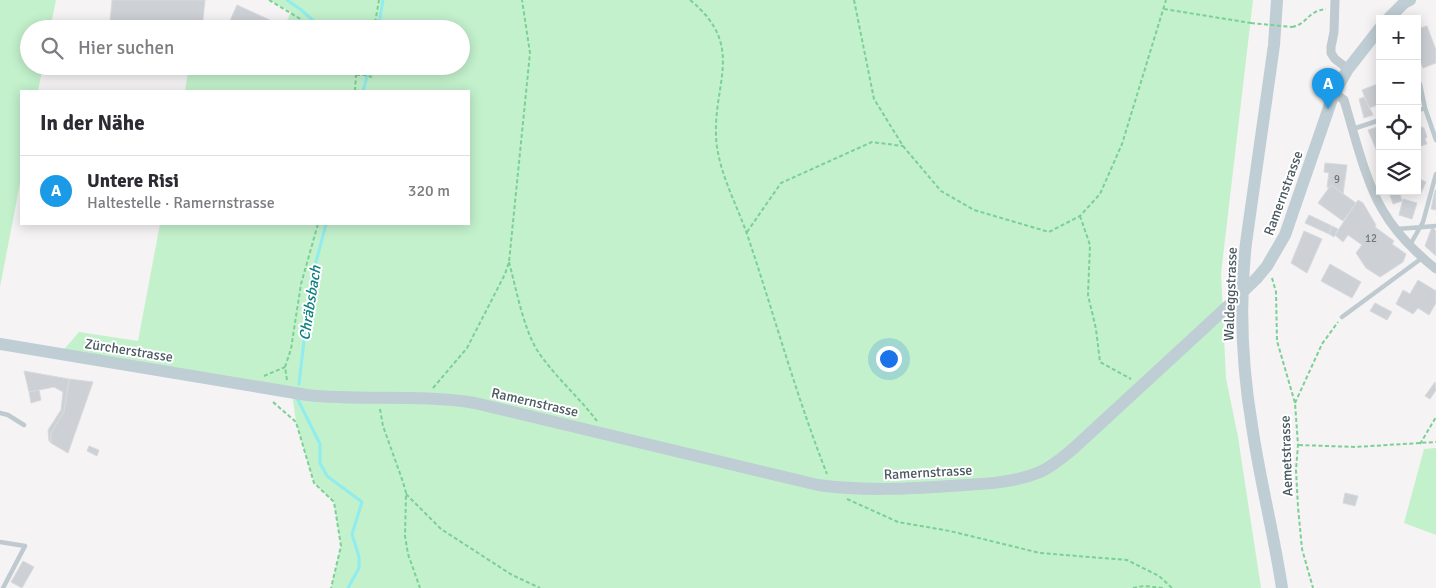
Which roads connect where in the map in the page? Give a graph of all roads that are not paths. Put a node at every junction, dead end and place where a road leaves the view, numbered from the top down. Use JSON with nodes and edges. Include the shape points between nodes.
{"nodes":[{"id":1,"x":1277,"y":0,"type":"edge"},
{"id":2,"x":1410,"y":0,"type":"edge"},
{"id":3,"x":1335,"y":4,"type":"edge"},
{"id":4,"x":1392,"y":15,"type":"edge"},
{"id":5,"x":1376,"y":33,"type":"edge"},
{"id":6,"x":1348,"y":69,"type":"junction"},
{"id":7,"x":1421,"y":89,"type":"edge"},
{"id":8,"x":1334,"y":92,"type":"junction"},
{"id":9,"x":1425,"y":108,"type":"junction"},
{"id":10,"x":1421,"y":110,"type":"edge"},
{"id":11,"x":1376,"y":121,"type":"edge"},
{"id":12,"x":1353,"y":129,"type":"junction"},
{"id":13,"x":1436,"y":140,"type":"edge"},
{"id":14,"x":1436,"y":174,"type":"edge"},
{"id":15,"x":1422,"y":226,"type":"junction"},
{"id":16,"x":1436,"y":226,"type":"edge"},
{"id":17,"x":1397,"y":229,"type":"junction"},
{"id":18,"x":1410,"y":245,"type":"junction"},
{"id":19,"x":1422,"y":258,"type":"junction"},
{"id":20,"x":1436,"y":269,"type":"edge"},
{"id":21,"x":1342,"y":317,"type":"road end"},
{"id":22,"x":0,"y":344,"type":"edge"},
{"id":23,"x":253,"y":386,"type":"joint"},
{"id":24,"x":0,"y":413,"type":"edge"},
{"id":25,"x":24,"y":425,"type":"dead end"},
{"id":26,"x":0,"y":542,"type":"edge"},
{"id":27,"x":3,"y":588,"type":"edge"},
{"id":28,"x":1282,"y":588,"type":"edge"}],
"edges":[{"from":1,"to":28,"type":"street","name":"Waldeggstrasse","via":[[1274,45],[1242,274],[1242,323],[1246,388]]},
{"from":2,"to":4,"type":"street"},
{"from":3,"to":6,"type":"street","via":[[1331,53]]},
{"from":5,"to":6,"type":"street","name":"Ramernstrasse"},
{"from":6,"to":8,"type":"street","name":"Ramernstrasse"},
{"from":7,"to":9,"type":"lane"},
{"from":8,"to":12,"type":"street","via":[[1344,100]]},
{"from":8,"to":23,"type":"street","name":"Ramernstrasse","bridge":true,"via":[[1285,235],[1267,266],[1141,387],[1058,461],[1025,477],[992,484],[929,488],[836,488],[492,406],[426,398],[323,397]]},
{"from":9,"to":10,"type":"lane"},
{"from":9,"to":13,"type":"lane"},
{"from":11,"to":12,"type":"lane"},
{"from":12,"to":17,"type":"street","via":[[1382,210]]},
{"from":14,"to":15,"type":"lane"},
{"from":15,"to":16,"type":"lane"},
{"from":15,"to":17,"type":"lane"},
{"from":15,"to":18,"type":"lane"},
{"from":17,"to":18,"type":"street"},
{"from":18,"to":19,"type":"street"},
{"from":19,"to":20,"type":"street"},
{"from":19,"to":21,"type":"lane"},
{"from":22,"to":23,"type":"street","name":"Zürcherstrasse"},
{"from":24,"to":25,"type":"lane"},
{"from":26,"to":27,"type":"lane","via":[[25,546]]}]}
